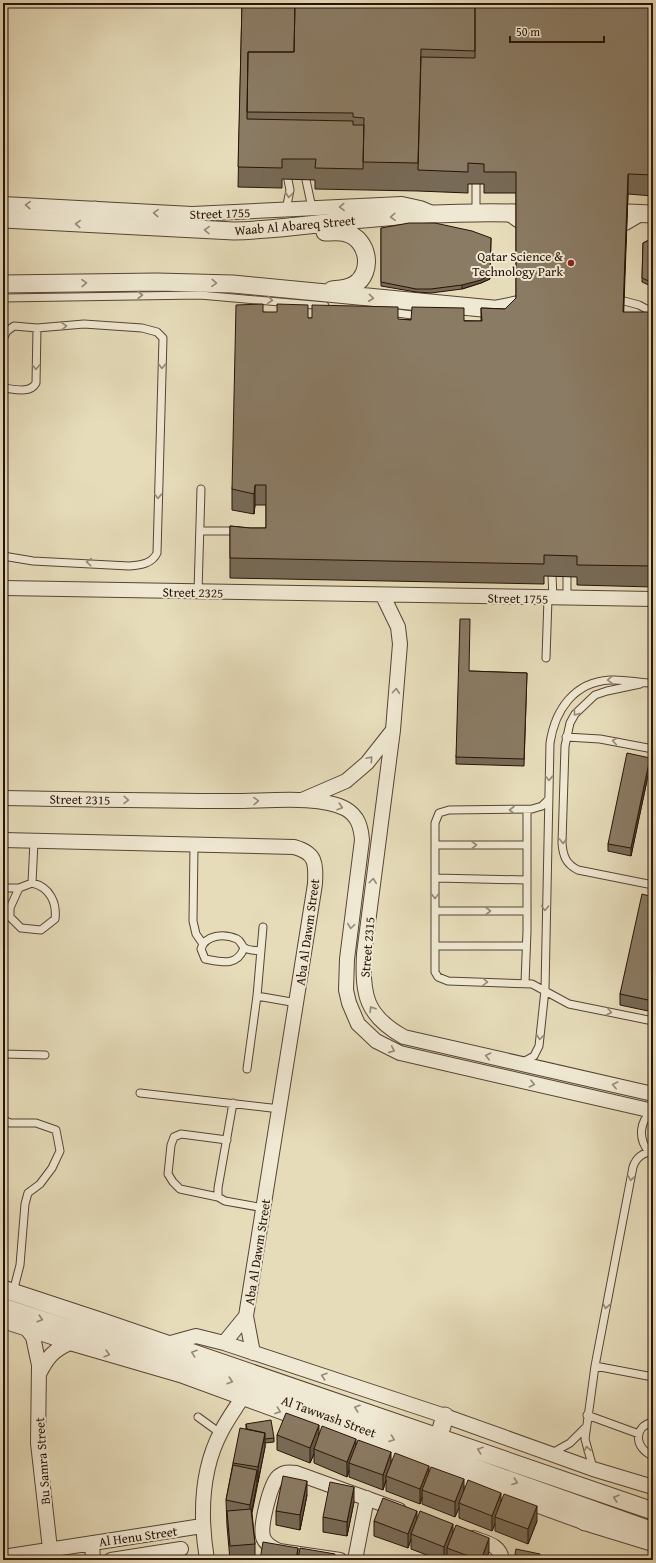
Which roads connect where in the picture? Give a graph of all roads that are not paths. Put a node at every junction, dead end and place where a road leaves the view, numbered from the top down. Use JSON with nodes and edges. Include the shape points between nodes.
{"nodes":[{"id":1,"x":288,"y":180,"type":"dead end"},
{"id":2,"x":306,"y":180,"type":"dead end"},
{"id":3,"x":476,"y":184,"type":"dead end"},
{"id":4,"x":3,"y":204,"type":"edge"},
{"id":5,"x":312,"y":208,"type":"junction"},
{"id":6,"x":95,"y":210,"type":"junction"},
{"id":7,"x":286,"y":210,"type":"junction"},
{"id":8,"x":476,"y":212,"type":"junction"},
{"id":9,"x":435,"y":214,"type":"junction"},
{"id":10,"x":650,"y":214,"type":"edge"},
{"id":11,"x":511,"y":216,"type":"dead end"},
{"id":12,"x":3,"y":219,"type":"edge"},
{"id":13,"x":627,"y":220,"type":"edge"},
{"id":14,"x":38,"y":222,"type":"junction"},
{"id":15,"x":128,"y":226,"type":"junction"},
{"id":16,"x":258,"y":230,"type":"junction"},
{"id":17,"x":3,"y":232,"type":"edge"},
{"id":18,"x":3,"y":272,"type":"edge"},
{"id":19,"x":40,"y":283,"type":"junction"},
{"id":20,"x":3,"y":284,"type":"edge"},
{"id":21,"x":308,"y":292,"type":"junction"},
{"id":22,"x":3,"y":298,"type":"edge"},
{"id":23,"x":290,"y":302,"type":"junction"},
{"id":24,"x":516,"y":306,"type":"edge"},
{"id":25,"x":335,"y":307,"type":"edge"},
{"id":26,"x":624,"y":307,"type":"edge"},
{"id":27,"x":275,"y":310,"type":"edge"},
{"id":28,"x":381,"y":312,"type":"edge"},
{"id":29,"x":653,"y":312,"type":"edge"},
{"id":30,"x":396,"y":313,"type":"junction"},
{"id":31,"x":429,"y":317,"type":"edge"},
{"id":32,"x":404,"y":320,"type":"edge"},
{"id":33,"x":37,"y":328,"type":"junction"},
{"id":34,"x":3,"y":339,"type":"edge"},
{"id":35,"x":3,"y":388,"type":"edge"},
{"id":36,"x":201,"y":489,"type":"dead end"},
{"id":37,"x":200,"y":531,"type":"junction"},
{"id":38,"x":247,"y":532,"type":"edge"},
{"id":39,"x":3,"y":556,"type":"edge"},
{"id":40,"x":552,"y":576,"type":"dead end"},
{"id":41,"x":567,"y":576,"type":"dead end"},
{"id":42,"x":3,"y":588,"type":"edge"},
{"id":43,"x":198,"y":592,"type":"junction"},
{"id":44,"x":383,"y":596,"type":"junction"},
{"id":45,"x":550,"y":598,"type":"junction"},
{"id":46,"x":567,"y":598,"type":"junction"},
{"id":47,"x":653,"y":600,"type":"edge"},
{"id":48,"x":546,"y":658,"type":"dead end"},
{"id":49,"x":651,"y":683,"type":"edge"},
{"id":50,"x":393,"y":730,"type":"junction"},
{"id":51,"x":566,"y":737,"type":"junction"},
{"id":52,"x":653,"y":749,"type":"edge"},
{"id":53,"x":3,"y":798,"type":"edge"},
{"id":54,"x":302,"y":800,"type":"junction"},
{"id":55,"x":548,"y":800,"type":"junction"},
{"id":56,"x":527,"y":810,"type":"junction"},
{"id":57,"x":3,"y":840,"type":"edge"},
{"id":58,"x":34,"y":841,"type":"junction"},
{"id":59,"x":194,"y":845,"type":"junction"},
{"id":60,"x":435,"y":845,"type":"junction"},
{"id":61,"x":526,"y":845,"type":"junction"},
{"id":62,"x":436,"y":878,"type":"junction"},
{"id":63,"x":526,"y":880,"type":"junction"},
{"id":64,"x":32,"y":883,"type":"junction"},
{"id":65,"x":653,"y":885,"type":"edge"},
{"id":66,"x":3,"y":888,"type":"edge"},
{"id":67,"x":19,"y":888,"type":"junction"},
{"id":68,"x":526,"y":911,"type":"junction"},
{"id":69,"x":435,"y":912,"type":"junction"},
{"id":70,"x":263,"y":927,"type":"dead end"},
{"id":71,"x":202,"y":944,"type":"junction"},
{"id":72,"x":435,"y":946,"type":"junction"},
{"id":73,"x":526,"y":946,"type":"junction"},
{"id":74,"x":244,"y":948,"type":"junction"},
{"id":75,"x":261,"y":951,"type":"junction"},
{"id":76,"x":525,"y":983,"type":"junction"},
{"id":77,"x":544,"y":990,"type":"junction"},
{"id":78,"x":257,"y":996,"type":"junction"},
{"id":79,"x":297,"y":1003,"type":"junction"},
{"id":80,"x":653,"y":1022,"type":"edge"},
{"id":81,"x":3,"y":1054,"type":"edge"},
{"id":82,"x":45,"y":1055,"type":"dead end"},
{"id":83,"x":521,"y":1063,"type":"junction"},
{"id":84,"x":247,"y":1068,"type":"dead end"},
{"id":85,"x":140,"y":1093,"type":"dead end"},
{"id":86,"x":653,"y":1094,"type":"edge"},
{"id":87,"x":233,"y":1103,"type":"junction"},
{"id":88,"x":280,"y":1109,"type":"junction"},
{"id":89,"x":653,"y":1111,"type":"edge"},
{"id":90,"x":3,"y":1120,"type":"edge"},
{"id":91,"x":227,"y":1140,"type":"junction"},
{"id":92,"x":651,"y":1152,"type":"edge"},
{"id":93,"x":218,"y":1197,"type":"junction"},
{"id":94,"x":264,"y":1208,"type":"junction"},
{"id":95,"x":8,"y":1291,"type":"edge"},
{"id":96,"x":3,"y":1307,"type":"edge"},
{"id":97,"x":246,"y":1316,"type":"junction"},
{"id":98,"x":3,"y":1321,"type":"edge"},
{"id":99,"x":26,"y":1329,"type":"junction"},
{"id":100,"x":70,"y":1343,"type":"junction"},
{"id":101,"x":224,"y":1343,"type":"junction"},
{"id":102,"x":167,"y":1344,"type":"junction"},
{"id":103,"x":253,"y":1353,"type":"junction"},
{"id":104,"x":595,"y":1366,"type":"junction"},
{"id":105,"x":39,"y":1374,"type":"junction"},
{"id":106,"x":653,"y":1377,"type":"edge"},
{"id":107,"x":242,"y":1398,"type":"junction"},
{"id":108,"x":587,"y":1415,"type":"junction"},
{"id":109,"x":445,"y":1416,"type":"junction"},
{"id":110,"x":198,"y":1417,"type":"dead end"},
{"id":111,"x":653,"y":1422,"type":"edge"},
{"id":112,"x":585,"y":1428,"type":"junction"},
{"id":113,"x":220,"y":1433,"type":"junction"},
{"id":114,"x":639,"y":1434,"type":"junction"},
{"id":115,"x":439,"y":1436,"type":"junction"},
{"id":116,"x":552,"y":1453,"type":"junction"},
{"id":117,"x":653,"y":1456,"type":"edge"},
{"id":118,"x":593,"y":1469,"type":"junction"},
{"id":119,"x":653,"y":1487,"type":"edge"},
{"id":120,"x":366,"y":1498,"type":"junction"},
{"id":121,"x":569,"y":1502,"type":"junction"},
{"id":122,"x":653,"y":1511,"type":"edge"},
{"id":123,"x":410,"y":1514,"type":"edge"},
{"id":124,"x":585,"y":1522,"type":"junction"},
{"id":125,"x":202,"y":1526,"type":"junction"},
{"id":126,"x":653,"y":1531,"type":"edge"},
{"id":127,"x":461,"y":1534,"type":"edge"},
{"id":128,"x":92,"y":1543,"type":"junction"},
{"id":129,"x":653,"y":1544,"type":"edge"},
{"id":130,"x":50,"y":1549,"type":"junction"},
{"id":131,"x":181,"y":1549,"type":"dead end"},
{"id":132,"x":3,"y":1557,"type":"edge"},
{"id":133,"x":93,"y":1560,"type":"edge"},
{"id":134,"x":111,"y":1560,"type":"edge"},
{"id":135,"x":207,"y":1560,"type":"edge"},
{"id":136,"x":340,"y":1560,"type":"edge"},
{"id":137,"x":355,"y":1560,"type":"edge"},
{"id":138,"x":502,"y":1560,"type":"edge"}],
"edges":[{"from":1,"to":7,"type":"lane","one_way":true,"via":[[290,190]]},
{"from":2,"to":5,"type":"lane"},
{"from":3,"to":8,"type":"lane"},
{"from":6,"to":4,"type":"street","name":"Street 1755","one_way":true},
{"from":5,"to":7,"type":"street","name":"Street 1755"},
{"from":9,"to":5,"type":"street","name":"Street 1755","one_way":true,"via":[[402,204]]},
{"from":7,"to":6,"type":"street","name":"Street 1755","one_way":true,"via":[[192,214]]},
{"from":6,"to":15,"type":"street"},
{"from":8,"to":9,"type":"street","name":"Waab Al Abareq Street"},
{"from":8,"to":11,"type":"street","name":"Waab Al Abareq Street"},
{"from":9,"to":16,"type":"street","name":"Waab Al Abareq Street","one_way":true},
{"from":10,"to":13,"type":"street"},
{"from":12,"to":14,"type":"street","name":"Waab Al Abareq Street"},
{"from":15,"to":14,"type":"street","name":"Waab Al Abareq Street","one_way":true},
{"from":14,"to":17,"type":"street"},
{"from":16,"to":15,"type":"street","name":"Waab Al Abareq Street","one_way":true},
{"from":16,"to":21,"type":"street","via":[[345,232],[361,243],[367,261],[364,273],[357,283],[346,288]]},
{"from":18,"to":19,"type":"street"},
{"from":19,"to":20,"type":"street"},
{"from":19,"to":21,"type":"street","one_way":true,"via":[[193,282]]},
{"from":21,"to":24,"type":"street","one_way":true,"via":[[482,309]]},
{"from":22,"to":23,"type":"lane","one_way":true,"via":[[200,295]]},
{"from":23,"to":25,"type":"lane"},
{"from":23,"to":27,"type":"lane"},
{"from":26,"to":29,"type":"street"},
{"from":28,"to":30,"type":"lane"},
{"from":30,"to":31,"type":"lane"},
{"from":30,"to":32,"type":"lane"},
{"from":33,"to":34,"type":"lane","via":[[14,326],[7,331]]},
{"from":33,"to":35,"type":"lane","one_way":true,"via":[[36,383],[28,390]]},
{"from":33,"to":39,"type":"lane","one_way":true,"via":[[84,324],[142,328],[157,332],[163,338],[157,553],[149,562],[129,566],[33,561]]},
{"from":36,"to":37,"type":"lane"},
{"from":37,"to":38,"type":"lane"},
{"from":37,"to":43,"type":"lane"},
{"from":40,"to":45,"type":"lane"},
{"from":41,"to":46,"type":"lane"},
{"from":42,"to":43,"type":"street","name":"Street 2325"},
{"from":43,"to":44,"type":"street","name":"Street 2325"},
{"from":44,"to":45,"type":"street","name":"Street 1755"},
{"from":50,"to":44,"type":"street","name":"Street 2315","one_way":true,"via":[[400,632]]},
{"from":45,"to":46,"type":"street","name":"Street 1755"},
{"from":45,"to":48,"type":"lane"},
{"from":46,"to":47,"type":"street","name":"Street 1755"},
{"from":49,"to":51,"type":"lane","one_way":true,"via":[[595,695],[575,714]]},
{"from":49,"to":55,"type":"lane","one_way":true,"via":[[623,680],[596,682],[566,702],[554,720],[552,730]]},
{"from":54,"to":50,"type":"street","name":"Street 2315","one_way":true,"via":[[346,781],[366,763]]},
{"from":83,"to":50,"type":"street","name":"Street 2315","one_way":true,"via":[[404,1037],[380,1021],[367,1001],[364,990],[364,954]]},
{"from":52,"to":51,"type":"lane","one_way":true,"via":[[600,739]]},
{"from":51,"to":65,"type":"lane","one_way":true,"via":[[562,843],[564,857],[572,867],[587,873]]},
{"from":53,"to":54,"type":"street","name":"Street 2315","one_way":true},
{"from":54,"to":89,"type":"street","name":"Street 2315","one_way":true,"via":[[346,809],[354,814],[359,822],[362,845],[347,959],[346,990],[353,1014],[366,1032],[383,1045],[400,1053]]},
{"from":55,"to":56,"type":"lane","via":[[538,808]]},
{"from":55,"to":77,"type":"lane","one_way":true},
{"from":56,"to":60,"type":"lane","one_way":true,"via":[[443,810],[436,818]]},
{"from":56,"to":61,"type":"lane"},
{"from":57,"to":58,"type":"street","name":"Aba Al Dawm Street"},
{"from":58,"to":59,"type":"street","name":"Aba Al Dawm Street"},
{"from":58,"to":64,"type":"lane"},
{"from":59,"to":71,"type":"lane","via":[[193,921]]},
{"from":59,"to":79,"type":"street","name":"Aba Al Dawm Street","via":[[294,847],[310,854],[315,866],[315,884]]},
{"from":60,"to":61,"type":"lane","one_way":true},
{"from":60,"to":62,"type":"lane"},
{"from":61,"to":63,"type":"lane"},
{"from":62,"to":63,"type":"lane"},
{"from":62,"to":69,"type":"lane","one_way":true},
{"from":63,"to":68,"type":"lane"},
{"from":64,"to":67,"type":"lane"},
{"from":64,"to":67,"type":"lane","via":[[43,887],[52,897],[56,909],[55,919],[41,930],[21,928],[10,917],[10,908]]},
{"from":66,"to":67,"type":"lane"},
{"from":69,"to":68,"type":"lane","one_way":true},
{"from":68,"to":73,"type":"lane"},
{"from":69,"to":72,"type":"lane"},
{"from":70,"to":75,"type":"lane"},
{"from":71,"to":74,"type":"lane","via":[[213,937],[224,937],[236,939]]},
{"from":71,"to":74,"type":"lane","via":[[201,954],[205,959],[219,962],[233,962],[238,959]]},
{"from":72,"to":73,"type":"lane"},
{"from":72,"to":76,"type":"lane","one_way":true,"via":[[435,972],[443,980]]},
{"from":73,"to":76,"type":"lane"},
{"from":74,"to":75,"type":"lane"},
{"from":75,"to":78,"type":"lane"},
{"from":76,"to":77,"type":"lane"},
{"from":77,"to":80,"type":"lane","one_way":true,"via":[[569,1004]]},
{"from":77,"to":83,"type":"lane","one_way":true,"via":[[539,1046],[530,1059]]},
{"from":78,"to":79,"type":"lane"},
{"from":78,"to":84,"type":"lane"},
{"from":79,"to":88,"type":"street","name":"Aba Al Dawm Street"},
{"from":81,"to":82,"type":"lane"},
{"from":86,"to":83,"type":"street","name":"Street 2315","one_way":true},
{"from":85,"to":87,"type":"lane"},
{"from":87,"to":88,"type":"lane"},
{"from":87,"to":91,"type":"lane"},
{"from":88,"to":94,"type":"street","name":"Aba Al Dawm Street"},
{"from":89,"to":92,"type":"lane","via":[[645,1120],[641,1131],[643,1142]]},
{"from":90,"to":95,"type":"lane","via":[[10,1123],[36,1123],[56,1130],[60,1151],[52,1168],[40,1184],[28,1194],[20,1265]]},
{"from":91,"to":93,"type":"lane"},
{"from":91,"to":93,"type":"lane","via":[[181,1134],[174,1137],[171,1145],[168,1174],[172,1182],[180,1189]]},
{"from":92,"to":104,"type":"lane","one_way":true,"via":[[639,1157],[633,1167]]},
{"from":93,"to":94,"type":"lane","via":[[225,1201]]},
{"from":94,"to":97,"type":"street","name":"Aba Al Dawm Street"},
{"from":95,"to":102,"type":"street","name":"Al Tawwash Street"},
{"from":96,"to":121,"type":"street","name":"Al Tawwash Street","one_way":true,"via":[[248,1387]]},
{"from":97,"to":101,"type":"street","name":"Aba Al Dawm Street"},
{"from":97,"to":103,"type":"street","name":"Aba Al Dawm Street"},
{"from":98,"to":99,"type":"street"},
{"from":99,"to":100,"type":"street"},
{"from":99,"to":105,"type":"street","name":"Bu Samra Street","via":[[36,1346]]},
{"from":100,"to":105,"type":"street","name":"Bu Samra Street","via":[[59,1347],[50,1355]]},
{"from":100,"to":107,"type":"street","one_way":true,"via":[[180,1375]]},
{"from":101,"to":102,"type":"street","via":[[196,1336]]},
{"from":101,"to":103,"type":"street"},
{"from":115,"to":102,"type":"street","name":"Al Tawwash Street","one_way":true},
{"from":109,"to":103,"type":"street","one_way":true},
{"from":104,"to":106,"type":"lane"},
{"from":104,"to":108,"type":"lane"},
{"from":105,"to":130,"type":"street","name":"Bu Samra Street","via":[[38,1443]]},
{"from":107,"to":113,"type":"street"},
{"from":107,"to":124,"type":"street","one_way":true},
{"from":108,"to":112,"type":"lane"},
{"from":108,"to":114,"type":"lane"},
{"from":109,"to":115,"type":"street"},
{"from":109,"to":116,"type":"street"},
{"from":110,"to":113,"type":"lane"},
{"from":111,"to":114,"type":"lane","via":[[642,1428]]},
{"from":112,"to":116,"type":"lane","via":[[570,1443]]},
{"from":118,"to":112,"type":"lane","one_way":true,"via":[[586,1448]]},
{"from":113,"to":125,"type":"street","via":[[204,1484]]},
{"from":114,"to":117,"type":"lane","via":[[641,1448]]},
{"from":122,"to":115,"type":"street","name":"Al Tawwash Street","one_way":true},
{"from":116,"to":118,"type":"street"},
{"from":118,"to":119,"type":"street"},
{"from":120,"to":123,"type":"street"},
{"from":120,"to":136,"type":"street","via":[[296,1472],[286,1472],[274,1482],[263,1523],[265,1541],[279,1551]]},
{"from":120,"to":137,"type":"street"},
{"from":121,"to":124,"type":"street","via":[[576,1515]]},
{"from":121,"to":126,"type":"street","name":"Al Tawwash Street"},
{"from":124,"to":129,"type":"street"},
{"from":125,"to":128,"type":"street","name":"Al Henu Street"},
{"from":125,"to":135,"type":"street"},
{"from":127,"to":138,"type":"street","via":[[495,1547]]},
{"from":128,"to":130,"type":"street","name":"Al Henu Street"},
{"from":128,"to":133,"type":"street"},
{"from":130,"to":132,"type":"street","name":"Al Henu Street"},
{"from":131,"to":134,"type":"street","name":"Al Henu Street"}]}
